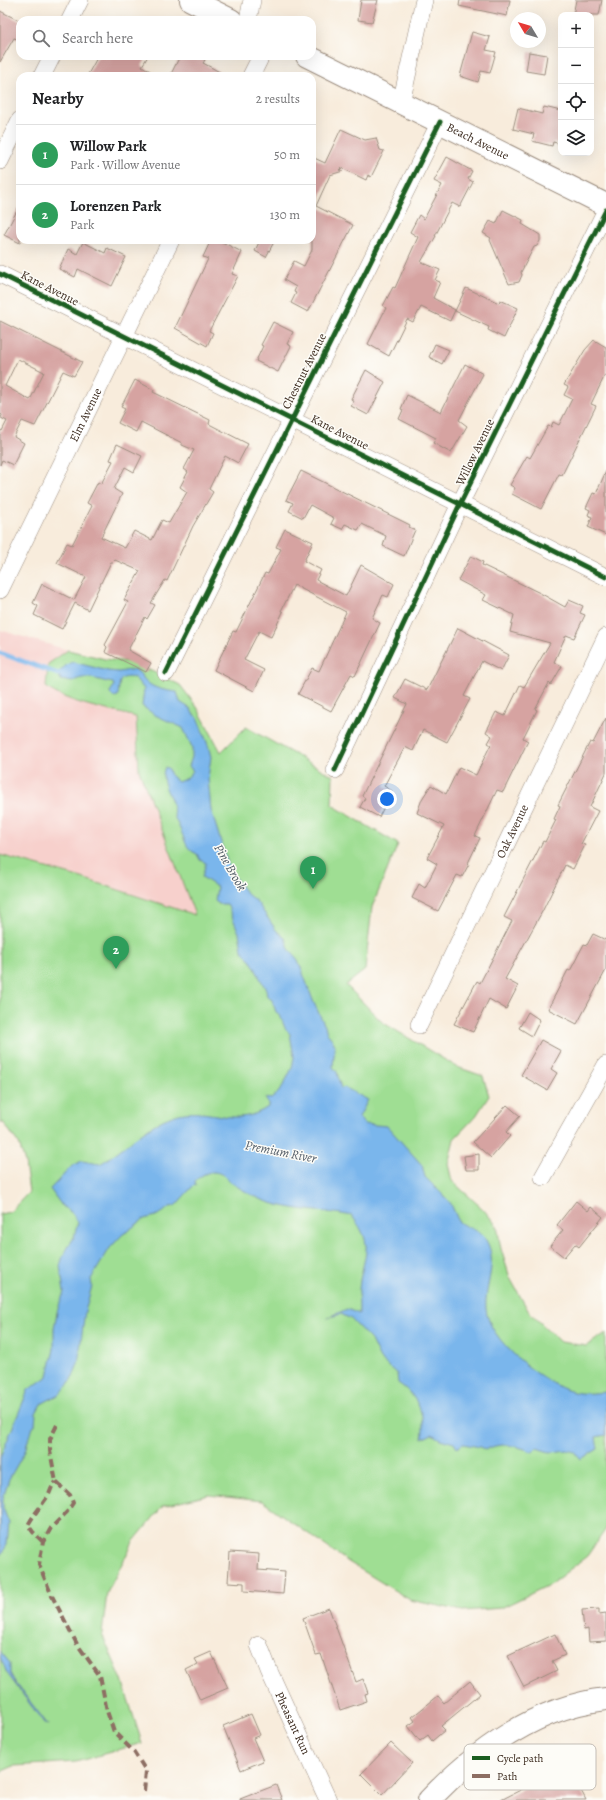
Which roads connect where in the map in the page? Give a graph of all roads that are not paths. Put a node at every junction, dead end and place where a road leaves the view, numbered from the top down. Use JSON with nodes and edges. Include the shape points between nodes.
{"nodes":[{"id":1,"x":80,"y":0,"type":"edge"},
{"id":2,"x":191,"y":0,"type":"edge"},
{"id":3,"x":252,"y":0,"type":"edge"},
{"id":4,"x":424,"y":0,"type":"edge"},
{"id":5,"x":72,"y":16,"type":"edge"},
{"id":6,"x":223,"y":16,"type":"edge"},
{"id":7,"x":249,"y":16,"type":"edge"},
{"id":8,"x":50,"y":60,"type":"edge"},
{"id":9,"x":259,"y":60,"type":"edge"},
{"id":10,"x":315,"y":60,"type":"edge"},
{"id":11,"x":44,"y":72,"type":"edge"},
{"id":12,"x":253,"y":72,"type":"edge"},
{"id":13,"x":401,"y":103,"type":"junction"},
{"id":14,"x":440,"y":122,"type":"junction"},
{"id":15,"x":16,"y":128,"type":"edge"},
{"id":16,"x":0,"y":161,"type":"edge"},
{"id":17,"x":606,"y":205,"type":"edge"},
{"id":18,"x":606,"y":210,"type":"edge"},
{"id":19,"x":169,"y":244,"type":"edge"},
{"id":20,"x":0,"y":274,"type":"edge"},
{"id":21,"x":124,"y":336,"type":"junction"},
{"id":22,"x":292,"y":419,"type":"junction"},
{"id":23,"x":460,"y":504,"type":"junction"},
{"id":24,"x":606,"y":577,"type":"edge"},
{"id":25,"x":0,"y":590,"type":"edge"},
{"id":26,"x":606,"y":637,"type":"edge"},
{"id":27,"x":166,"y":673,"type":"dead end"},
{"id":28,"x":335,"y":770,"type":"dead end"},
{"id":29,"x":419,"y":1025,"type":"dead end"},
{"id":30,"x":606,"y":1065,"type":"edge"},
{"id":31,"x":543,"y":1177,"type":"dead end"},
{"id":32,"x":259,"y":1645,"type":"dead end"},
{"id":33,"x":606,"y":1699,"type":"edge"},
{"id":34,"x":494,"y":1744,"type":"edge"},
{"id":35,"x":464,"y":1767,"type":"edge"},
{"id":36,"x":328,"y":1800,"type":"edge"},
{"id":37,"x":429,"y":1800,"type":"edge"}],
"edges":[{"from":1,"to":5,"type":"street"},
{"from":2,"to":6,"type":"street"},
{"from":3,"to":7,"type":"street"},
{"from":4,"to":13,"type":"street"},
{"from":8,"to":11,"type":"street"},
{"from":9,"to":12,"type":"street"},
{"from":10,"to":13,"type":"street","name":"Beach Avenue"},
{"from":13,"to":14,"type":"street","name":"Beach Avenue"},
{"from":14,"to":17,"type":"street","name":"Beach Avenue"},
{"from":14,"to":22,"type":"street","name":"Chestnut Avenue"},
{"from":15,"to":16,"type":"street"},
{"from":18,"to":23,"type":"street","name":"Willow Avenue"},
{"from":19,"to":21,"type":"street","name":"Elm Avenue"},
{"from":20,"to":21,"type":"street","name":"Kane Avenue"},
{"from":21,"to":22,"type":"street","name":"Kane Avenue"},
{"from":21,"to":25,"type":"street","name":"Elm Avenue"},
{"from":22,"to":23,"type":"street","name":"Kane Avenue"},
{"from":22,"to":27,"type":"street","name":"Chestnut Avenue"},
{"from":23,"to":24,"type":"street","name":"Kane Avenue"},
{"from":23,"to":28,"type":"street","name":"Willow Avenue"},
{"from":26,"to":29,"type":"street","name":"Oak Avenue"},
{"from":30,"to":31,"type":"street"},
{"from":32,"to":36,"type":"street","name":"Pheasant Run"},
{"from":33,"to":34,"type":"street","via":[[561,1708]]},
{"from":35,"to":37,"type":"street"}]}
